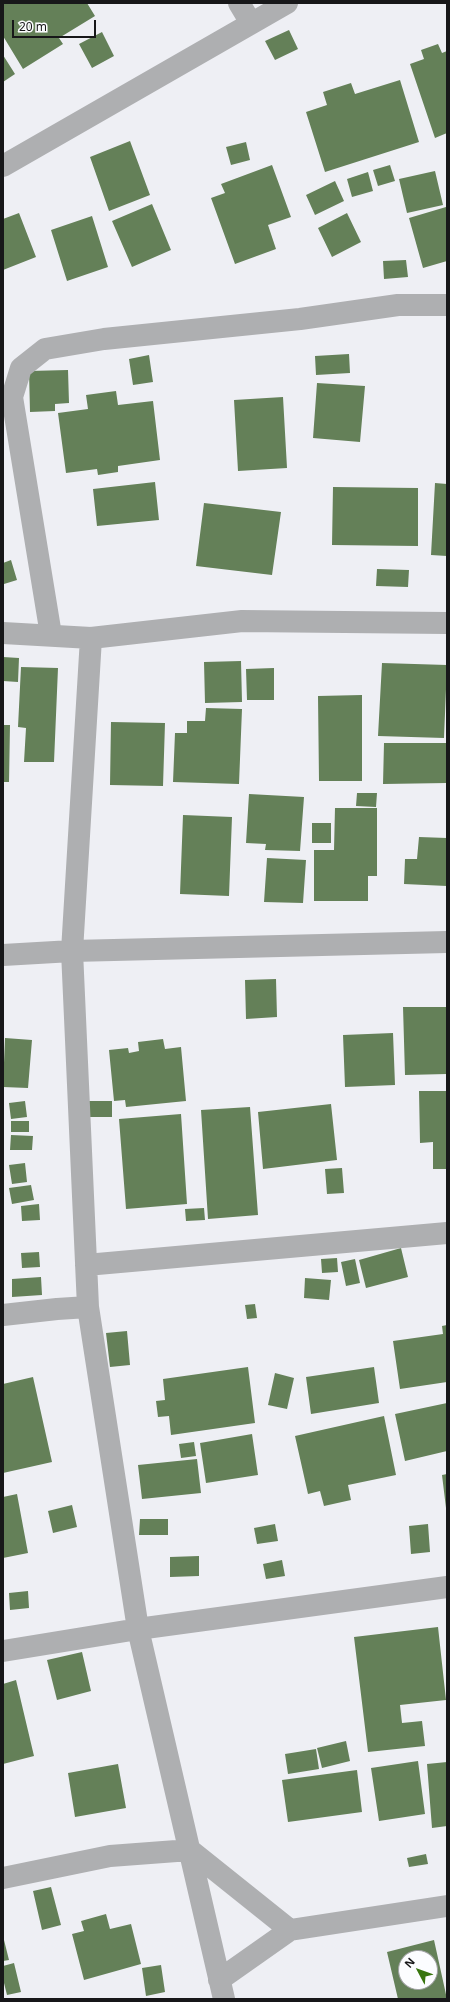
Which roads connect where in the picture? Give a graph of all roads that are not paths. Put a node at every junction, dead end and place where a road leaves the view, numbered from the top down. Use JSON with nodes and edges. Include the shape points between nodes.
{"nodes":[{"id":1,"x":239,"y":3,"type":"edge"},
{"id":2,"x":287,"y":3,"type":"edge"},
{"id":3,"x":251,"y":23,"type":"junction"},
{"id":4,"x":3,"y":166,"type":"edge"},
{"id":5,"x":447,"y":305,"type":"edge"},
{"id":6,"x":447,"y":623,"type":"edge"},
{"id":7,"x":3,"y":633,"type":"edge"},
{"id":8,"x":51,"y":635,"type":"junction"},
{"id":9,"x":91,"y":638,"type":"junction"},
{"id":10,"x":447,"y":942,"type":"edge"},
{"id":11,"x":72,"y":951,"type":"junction"},
{"id":12,"x":3,"y":955,"type":"edge"},
{"id":13,"x":447,"y":1233,"type":"edge"},
{"id":14,"x":86,"y":1266,"type":"junction"},
{"id":15,"x":88,"y":1307,"type":"junction"},
{"id":16,"x":3,"y":1315,"type":"edge"},
{"id":17,"x":447,"y":1587,"type":"edge"},
{"id":18,"x":138,"y":1628,"type":"junction"},
{"id":19,"x":3,"y":1651,"type":"edge"},
{"id":20,"x":190,"y":1850,"type":"junction"},
{"id":21,"x":3,"y":1878,"type":"edge"},
{"id":22,"x":447,"y":1906,"type":"edge"},
{"id":23,"x":290,"y":1930,"type":"junction"},
{"id":24,"x":221,"y":1989,"type":"edge"}],
"edges":[{"from":1,"to":3,"type":"street"},
{"from":2,"to":3,"type":"street"},
{"from":3,"to":4,"type":"street"},
{"from":5,"to":8,"type":"street","via":[[398,305],[300,319],[104,339],[45,349],[21,368],[12,398]]},
{"from":6,"to":9,"type":"street","via":[[242,621]]},
{"from":7,"to":8,"type":"street"},
{"from":8,"to":9,"type":"street"},
{"from":9,"to":11,"type":"street"},
{"from":10,"to":11,"type":"street"},
{"from":11,"to":12,"type":"street"},
{"from":11,"to":14,"type":"street"},
{"from":13,"to":14,"type":"street"},
{"from":14,"to":15,"type":"street"},
{"from":15,"to":16,"type":"street"},
{"from":15,"to":18,"type":"street"},
{"from":17,"to":18,"type":"street"},
{"from":18,"to":19,"type":"street"},
{"from":18,"to":20,"type":"street"},
{"from":20,"to":21,"type":"street","via":[[110,1856]]},
{"from":20,"to":23,"type":"street"},
{"from":20,"to":24,"type":"street"},
{"from":22,"to":23,"type":"street"},
{"from":23,"to":24,"type":"street"}]}
